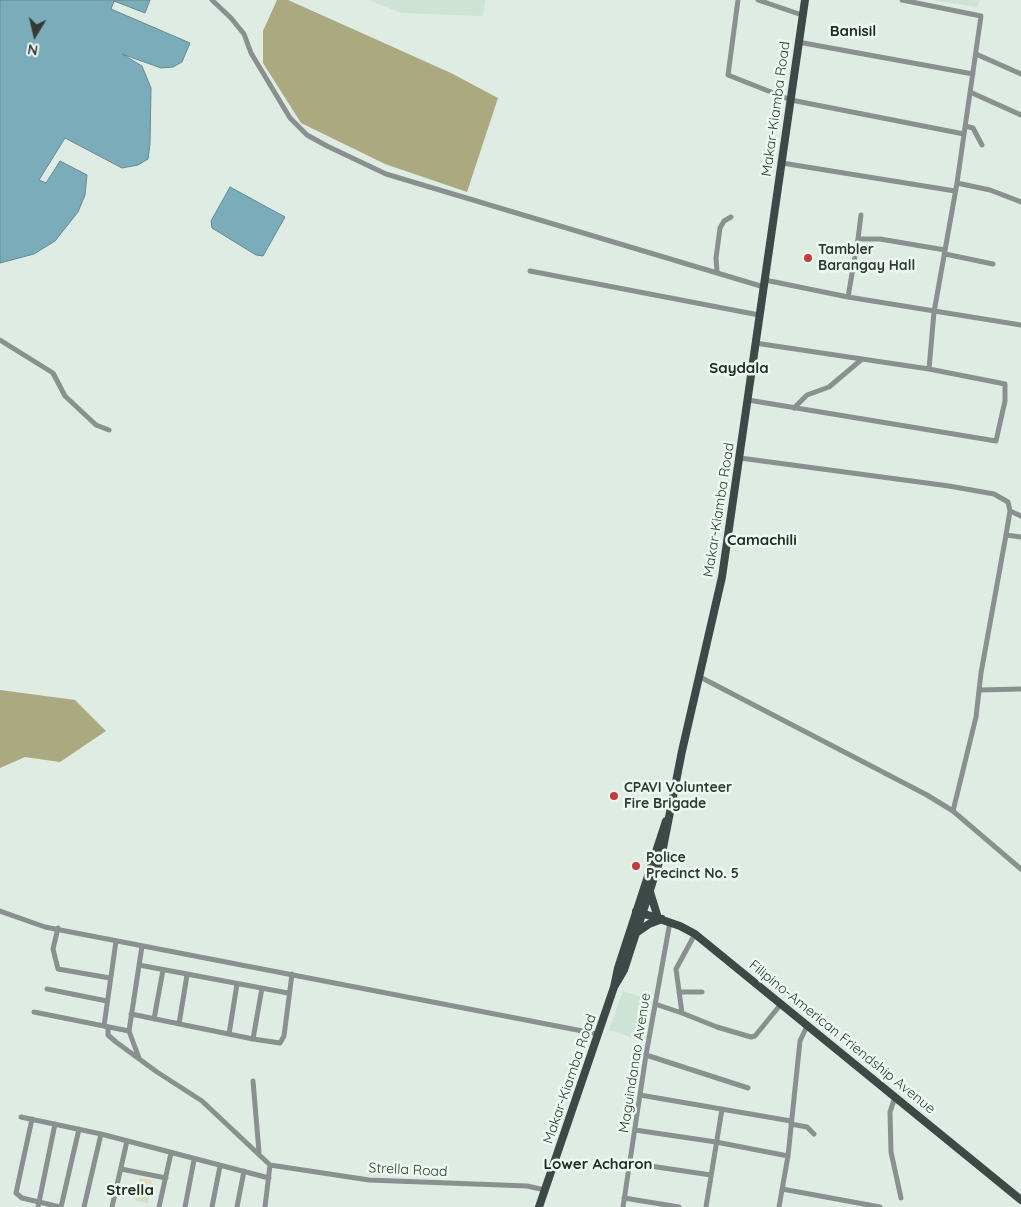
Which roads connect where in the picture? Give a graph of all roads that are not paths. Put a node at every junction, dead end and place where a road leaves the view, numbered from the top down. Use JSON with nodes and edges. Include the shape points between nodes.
{"nodes":[{"id":1,"x":212,"y":0,"type":"edge"},
{"id":2,"x":738,"y":0,"type":"edge"},
{"id":3,"x":758,"y":0,"type":"edge"},
{"id":4,"x":805,"y":0,"type":"edge"},
{"id":5,"x":902,"y":0,"type":"edge"},
{"id":6,"x":802,"y":15,"type":"junction"},
{"id":7,"x":798,"y":42,"type":"junction"},
{"id":8,"x":976,"y":54,"type":"junction"},
{"id":9,"x":973,"y":74,"type":"junction"},
{"id":10,"x":1021,"y":74,"type":"edge"},
{"id":11,"x":970,"y":92,"type":"junction"},
{"id":12,"x":791,"y":100,"type":"junction"},
{"id":13,"x":1021,"y":115,"type":"edge"},
{"id":14,"x":965,"y":126,"type":"junction"},
{"id":15,"x":964,"y":134,"type":"junction"},
{"id":16,"x":982,"y":146,"type":"dead end"},
{"id":17,"x":782,"y":163,"type":"junction"},
{"id":18,"x":957,"y":183,"type":"junction"},
{"id":19,"x":955,"y":190,"type":"junction"},
{"id":20,"x":1021,"y":202,"type":"edge"},
{"id":21,"x":861,"y":215,"type":"dead end"},
{"id":22,"x":731,"y":217,"type":"dead end"},
{"id":23,"x":858,"y":239,"type":"junction"},
{"id":24,"x":945,"y":252,"type":"junction"},
{"id":25,"x":993,"y":264,"type":"dead end"},
{"id":26,"x":530,"y":271,"type":"dead end"},
{"id":27,"x":717,"y":272,"type":"junction"},
{"id":28,"x":764,"y":284,"type":"junction"},
{"id":29,"x":848,"y":297,"type":"junction"},
{"id":30,"x":934,"y":312,"type":"junction"},
{"id":31,"x":759,"y":316,"type":"junction"},
{"id":32,"x":1021,"y":325,"type":"edge"},
{"id":33,"x":0,"y":340,"type":"edge"},
{"id":34,"x":755,"y":343,"type":"junction"},
{"id":35,"x":861,"y":360,"type":"junction"},
{"id":36,"x":928,"y":369,"type":"junction"},
{"id":37,"x":748,"y":400,"type":"junction"},
{"id":38,"x":794,"y":408,"type":"junction"},
{"id":39,"x":109,"y":430,"type":"dead end"},
{"id":40,"x":740,"y":458,"type":"junction"},
{"id":41,"x":1010,"y":511,"type":"junction"},
{"id":42,"x":1021,"y":516,"type":"edge"},
{"id":43,"x":1006,"y":535,"type":"junction"},
{"id":44,"x":1021,"y":537,"type":"edge"},
{"id":45,"x":700,"y":677,"type":"junction"},
{"id":46,"x":1021,"y":689,"type":"edge"},
{"id":47,"x":979,"y":690,"type":"junction"},
{"id":48,"x":953,"y":811,"type":"junction"},
{"id":49,"x":669,"y":813,"type":"junction"},
{"id":50,"x":1021,"y":870,"type":"edge"},
{"id":51,"x":650,"y":892,"type":"junction"},
{"id":52,"x":0,"y":911,"type":"edge"},
{"id":53,"x":640,"y":912,"type":"junction"},
{"id":54,"x":660,"y":919,"type":"junction"},
{"id":55,"x":670,"y":922,"type":"junction"},
{"id":56,"x":58,"y":928,"type":"junction"},
{"id":57,"x":636,"y":933,"type":"junction"},
{"id":58,"x":695,"y":934,"type":"junction"},
{"id":59,"x":116,"y":941,"type":"junction"},
{"id":60,"x":142,"y":946,"type":"junction"},
{"id":61,"x":139,"y":965,"type":"junction"},
{"id":62,"x":163,"y":970,"type":"junction"},
{"id":63,"x":292,"y":974,"type":"junction"},
{"id":64,"x":187,"y":975,"type":"junction"},
{"id":65,"x":110,"y":978,"type":"junction"},
{"id":66,"x":237,"y":984,"type":"junction"},
{"id":67,"x":614,"y":987,"type":"junction"},
{"id":68,"x":262,"y":988,"type":"junction"},
{"id":69,"x":47,"y":989,"type":"dead end"},
{"id":70,"x":679,"y":992,"type":"junction"},
{"id":71,"x":702,"y":992,"type":"dead end"},
{"id":72,"x":288,"y":993,"type":"junction"},
{"id":73,"x":107,"y":1001,"type":"junction"},
{"id":74,"x":655,"y":1004,"type":"junction"},
{"id":75,"x":781,"y":1004,"type":"junction"},
{"id":76,"x":34,"y":1012,"type":"dead end"},
{"id":77,"x":682,"y":1013,"type":"junction"},
{"id":78,"x":131,"y":1014,"type":"junction"},
{"id":79,"x":154,"y":1019,"type":"junction"},
{"id":80,"x":179,"y":1024,"type":"junction"},
{"id":81,"x":106,"y":1026,"type":"junction"},
{"id":82,"x":807,"y":1026,"type":"junction"},
{"id":83,"x":129,"y":1031,"type":"junction"},
{"id":84,"x":229,"y":1034,"type":"junction"},
{"id":85,"x":598,"y":1034,"type":"junction"},
{"id":86,"x":253,"y":1039,"type":"junction"},
{"id":87,"x":646,"y":1055,"type":"junction"},
{"id":88,"x":139,"y":1059,"type":"junction"},
{"id":89,"x":253,"y":1081,"type":"dead end"},
{"id":90,"x":748,"y":1088,"type":"dead end"},
{"id":91,"x":640,"y":1095,"type":"junction"},
{"id":92,"x":895,"y":1097,"type":"junction"},
{"id":93,"x":722,"y":1109,"type":"junction"},
{"id":94,"x":22,"y":1117,"type":"dead end"},
{"id":95,"x":32,"y":1119,"type":"junction"},
{"id":96,"x":791,"y":1123,"type":"junction"},
{"id":97,"x":55,"y":1124,"type":"junction"},
{"id":98,"x":79,"y":1130,"type":"junction"},
{"id":99,"x":635,"y":1130,"type":"junction"},
{"id":100,"x":101,"y":1134,"type":"junction"},
{"id":101,"x":814,"y":1134,"type":"dead end"},
{"id":102,"x":127,"y":1141,"type":"junction"},
{"id":103,"x":716,"y":1142,"type":"junction"},
{"id":104,"x":171,"y":1152,"type":"junction"},
{"id":105,"x":259,"y":1152,"type":"junction"},
{"id":106,"x":788,"y":1156,"type":"junction"},
{"id":107,"x":194,"y":1160,"type":"junction"},
{"id":108,"x":630,"y":1163,"type":"junction"},
{"id":109,"x":270,"y":1165,"type":"junction"},
{"id":110,"x":220,"y":1166,"type":"junction"},
{"id":111,"x":121,"y":1168,"type":"junction"},
{"id":112,"x":244,"y":1171,"type":"junction"},
{"id":113,"x":711,"y":1176,"type":"junction"},
{"id":114,"x":166,"y":1178,"type":"junction"},
{"id":115,"x":269,"y":1178,"type":"junction"},
{"id":116,"x":782,"y":1189,"type":"junction"},
{"id":117,"x":545,"y":1190,"type":"junction"},
{"id":118,"x":624,"y":1198,"type":"junction"},
{"id":119,"x":901,"y":1198,"type":"dead end"},
{"id":120,"x":1021,"y":1200,"type":"edge"},
{"id":121,"x":38,"y":1205,"type":"edge"},
{"id":122,"x":61,"y":1207,"type":"edge"},
{"id":123,"x":84,"y":1207,"type":"edge"},
{"id":124,"x":112,"y":1207,"type":"edge"},
{"id":125,"x":159,"y":1207,"type":"edge"},
{"id":126,"x":185,"y":1207,"type":"edge"},
{"id":127,"x":212,"y":1207,"type":"edge"},
{"id":128,"x":236,"y":1207,"type":"edge"},
{"id":129,"x":266,"y":1207,"type":"edge"},
{"id":130,"x":539,"y":1207,"type":"edge"},
{"id":131,"x":623,"y":1207,"type":"edge"},
{"id":132,"x":679,"y":1207,"type":"edge"},
{"id":133,"x":706,"y":1207,"type":"edge"},
{"id":134,"x":779,"y":1207,"type":"edge"},
{"id":135,"x":880,"y":1207,"type":"edge"}],
"edges":[{"from":1,"to":27,"type":"street","via":[[244,34],[251,53],[290,118],[307,135],[386,174]]},
{"from":2,"to":12,"type":"street","via":[[728,75]]},
{"from":3,"to":6,"type":"street"},
{"from":4,"to":6,"type":"main road","name":"Makar-Kiamba Road"},
{"from":5,"to":8,"type":"street","via":[[981,16]]},
{"from":6,"to":7,"type":"main road","name":"Makar-Kiamba Road"},
{"from":7,"to":9,"type":"street"},
{"from":7,"to":12,"type":"main road","name":"Makar-Kiamba Road"},
{"from":8,"to":9,"type":"street"},
{"from":8,"to":10,"type":"street"},
{"from":9,"to":11,"type":"street"},
{"from":11,"to":13,"type":"street"},
{"from":11,"to":14,"type":"street"},
{"from":12,"to":15,"type":"street"},
{"from":12,"to":17,"type":"main road","name":"Makar-Kiamba Road"},
{"from":14,"to":15,"type":"street"},
{"from":14,"to":16,"type":"street","via":[[973,128]]},
{"from":15,"to":18,"type":"street"},
{"from":17,"to":19,"type":"street"},
{"from":17,"to":28,"type":"main road","name":"Makar-Kiamba Road"},
{"from":18,"to":19,"type":"street"},
{"from":18,"to":20,"type":"street","via":[[990,190]]},
{"from":19,"to":24,"type":"street"},
{"from":21,"to":23,"type":"street"},
{"from":22,"to":27,"type":"street","via":[[720,228]]},
{"from":23,"to":24,"type":"street","via":[[880,239]]},
{"from":23,"to":29,"type":"street"},
{"from":24,"to":25,"type":"street"},
{"from":24,"to":30,"type":"street"},
{"from":26,"to":31,"type":"street"},
{"from":27,"to":28,"type":"street"},
{"from":28,"to":29,"type":"street"},
{"from":28,"to":31,"type":"main road","name":"Makar-Kiamba Road"},
{"from":29,"to":30,"type":"street"},
{"from":30,"to":32,"type":"street"},
{"from":30,"to":36,"type":"street"},
{"from":31,"to":34,"type":"main road","name":"Makar-Kiamba Road"},
{"from":33,"to":39,"type":"street","via":[[53,373],[65,396],[96,425]]},
{"from":34,"to":35,"type":"street"},
{"from":34,"to":37,"type":"main road","name":"Makar-Kiamba Road"},
{"from":35,"to":36,"type":"street"},
{"from":35,"to":38,"type":"street","via":[[829,387],[806,395]]},
{"from":36,"to":38,"type":"street","via":[[1005,384],[1005,401],[996,441]]},
{"from":37,"to":38,"type":"street"},
{"from":37,"to":40,"type":"main road","name":"Makar-Kiamba Road"},
{"from":40,"to":41,"type":"street","via":[[994,494],[1008,502]]},
{"from":40,"to":45,"type":"main road","name":"Makar-Kiamba Road","via":[[722,577]]},
{"from":41,"to":42,"type":"street"},
{"from":41,"to":43,"type":"street"},
{"from":43,"to":44,"type":"street"},
{"from":43,"to":47,"type":"street"},
{"from":45,"to":48,"type":"street"},
{"from":45,"to":49,"type":"main road","name":"Makar-Kiamba Road"},
{"from":46,"to":47,"type":"street"},
{"from":47,"to":48,"type":"street","via":[[976,717]]},
{"from":48,"to":50,"type":"street"},
{"from":49,"to":51,"type":"main road","name":"Makar-Kiamba Road","via":[[667,834]]},
{"from":49,"to":53,"type":"main road","name":"Makar-Kiamba Road"},
{"from":51,"to":53,"type":"main road","name":"Makar-Kiamba Road"},
{"from":51,"to":54,"type":"main road"},
{"from":52,"to":56,"type":"street","via":[[35,925]]},
{"from":53,"to":54,"type":"main road","name":"Filipino-American Friendship Avenue"},
{"from":53,"to":57,"type":"main road","name":"Makar-Kiamba Road"},
{"from":53,"to":67,"type":"main road","name":"Makar-Kiamba Road"},
{"from":54,"to":55,"type":"main road","name":"Filipino-American Friendship Avenue"},
{"from":54,"to":57,"type":"main road"},
{"from":55,"to":58,"type":"main road","name":"Filipino-American Friendship Avenue"},
{"from":55,"to":74,"type":"street","name":"Maguindanao Avenue"},
{"from":56,"to":59,"type":"street"},
{"from":56,"to":65,"type":"street","via":[[53,949],[58,969]]},
{"from":57,"to":67,"type":"main road","name":"Makar-Kiamba Road","via":[[624,970]]},
{"from":58,"to":70,"type":"street","via":[[676,969]]},
{"from":58,"to":75,"type":"main road","name":"Filipino-American Friendship Avenue"},
{"from":59,"to":60,"type":"street"},
{"from":59,"to":65,"type":"street"},
{"from":60,"to":61,"type":"street"},
{"from":60,"to":63,"type":"street"},
{"from":61,"to":62,"type":"street"},
{"from":61,"to":78,"type":"street"},
{"from":62,"to":64,"type":"street"},
{"from":62,"to":79,"type":"street"},
{"from":63,"to":72,"type":"street"},
{"from":63,"to":85,"type":"street"},
{"from":64,"to":66,"type":"street"},
{"from":64,"to":80,"type":"street"},
{"from":65,"to":73,"type":"street"},
{"from":66,"to":68,"type":"street"},
{"from":66,"to":84,"type":"street"},
{"from":67,"to":85,"type":"main road","name":"Makar-Kiamba Road"},
{"from":68,"to":72,"type":"street"},
{"from":68,"to":86,"type":"street"},
{"from":69,"to":73,"type":"street"},
{"from":70,"to":71,"type":"street"},
{"from":70,"to":77,"type":"street"},
{"from":72,"to":86,"type":"street","via":[[282,1041]]},
{"from":73,"to":81,"type":"street"},
{"from":74,"to":77,"type":"street"},
{"from":74,"to":87,"type":"street","name":"Maguindanao Avenue"},
{"from":75,"to":77,"type":"street","via":[[751,1037],[717,1028]]},
{"from":75,"to":82,"type":"main road","name":"Filipino-American Friendship Avenue"},
{"from":76,"to":81,"type":"street"},
{"from":78,"to":79,"type":"street"},
{"from":78,"to":83,"type":"street"},
{"from":79,"to":80,"type":"street"},
{"from":80,"to":84,"type":"street"},
{"from":81,"to":83,"type":"street"},
{"from":81,"to":88,"type":"street","via":[[109,1036]]},
{"from":82,"to":92,"type":"main road","name":"Filipino-American Friendship Avenue"},
{"from":82,"to":96,"type":"street","via":[[800,1041]]},
{"from":83,"to":88,"type":"street"},
{"from":84,"to":86,"type":"street"},
{"from":85,"to":117,"type":"main road","name":"Makar-Kiamba Road"},
{"from":87,"to":90,"type":"street"},
{"from":87,"to":91,"type":"street","name":"Maguindanao Avenue"},
{"from":88,"to":105,"type":"street","via":[[196,1096]]},
{"from":89,"to":105,"type":"street"},
{"from":91,"to":93,"type":"street"},
{"from":91,"to":99,"type":"street","name":"Maguindanao Avenue"},
{"from":92,"to":119,"type":"street","via":[[890,1112],[891,1152]]},
{"from":92,"to":120,"type":"main road","name":"Filipino-American Friendship Avenue"},
{"from":93,"to":96,"type":"street"},
{"from":93,"to":103,"type":"street"},
{"from":94,"to":95,"type":"street"},
{"from":95,"to":97,"type":"street"},
{"from":95,"to":121,"type":"street","via":[[16,1194]]},
{"from":96,"to":101,"type":"street","via":[[807,1127]]},
{"from":96,"to":106,"type":"street"},
{"from":97,"to":98,"type":"street"},
{"from":97,"to":121,"type":"street"},
{"from":98,"to":100,"type":"street"},
{"from":98,"to":122,"type":"street"},
{"from":99,"to":103,"type":"street"},
{"from":99,"to":108,"type":"street","name":"Maguindanao Avenue"},
{"from":100,"to":102,"type":"street"},
{"from":100,"to":123,"type":"street"},
{"from":102,"to":104,"type":"street"},
{"from":102,"to":111,"type":"street"},
{"from":103,"to":106,"type":"street"},
{"from":103,"to":113,"type":"street"},
{"from":104,"to":107,"type":"street"},
{"from":104,"to":114,"type":"street"},
{"from":105,"to":109,"type":"street"},
{"from":106,"to":116,"type":"street"},
{"from":107,"to":110,"type":"street"},
{"from":107,"to":126,"type":"street"},
{"from":108,"to":113,"type":"street"},
{"from":108,"to":118,"type":"street","name":"Maguindanao Avenue"},
{"from":109,"to":115,"type":"street"},
{"from":109,"to":117,"type":"street","name":"Strella Road","via":[[369,1180],[527,1186]]},
{"from":110,"to":112,"type":"street"},
{"from":110,"to":127,"type":"street"},
{"from":111,"to":114,"type":"street"},
{"from":111,"to":124,"type":"street"},
{"from":112,"to":115,"type":"street"},
{"from":112,"to":128,"type":"street"},
{"from":113,"to":133,"type":"street"},
{"from":114,"to":125,"type":"street"},
{"from":115,"to":129,"type":"street"},
{"from":116,"to":134,"type":"street"},
{"from":116,"to":135,"type":"street"},
{"from":117,"to":130,"type":"main road","name":"Makar-Kiamba Road"},
{"from":118,"to":131,"type":"street","name":"Maguindanao Avenue"},
{"from":118,"to":132,"type":"street"},
{"from":121,"to":122,"type":"street"}]}
